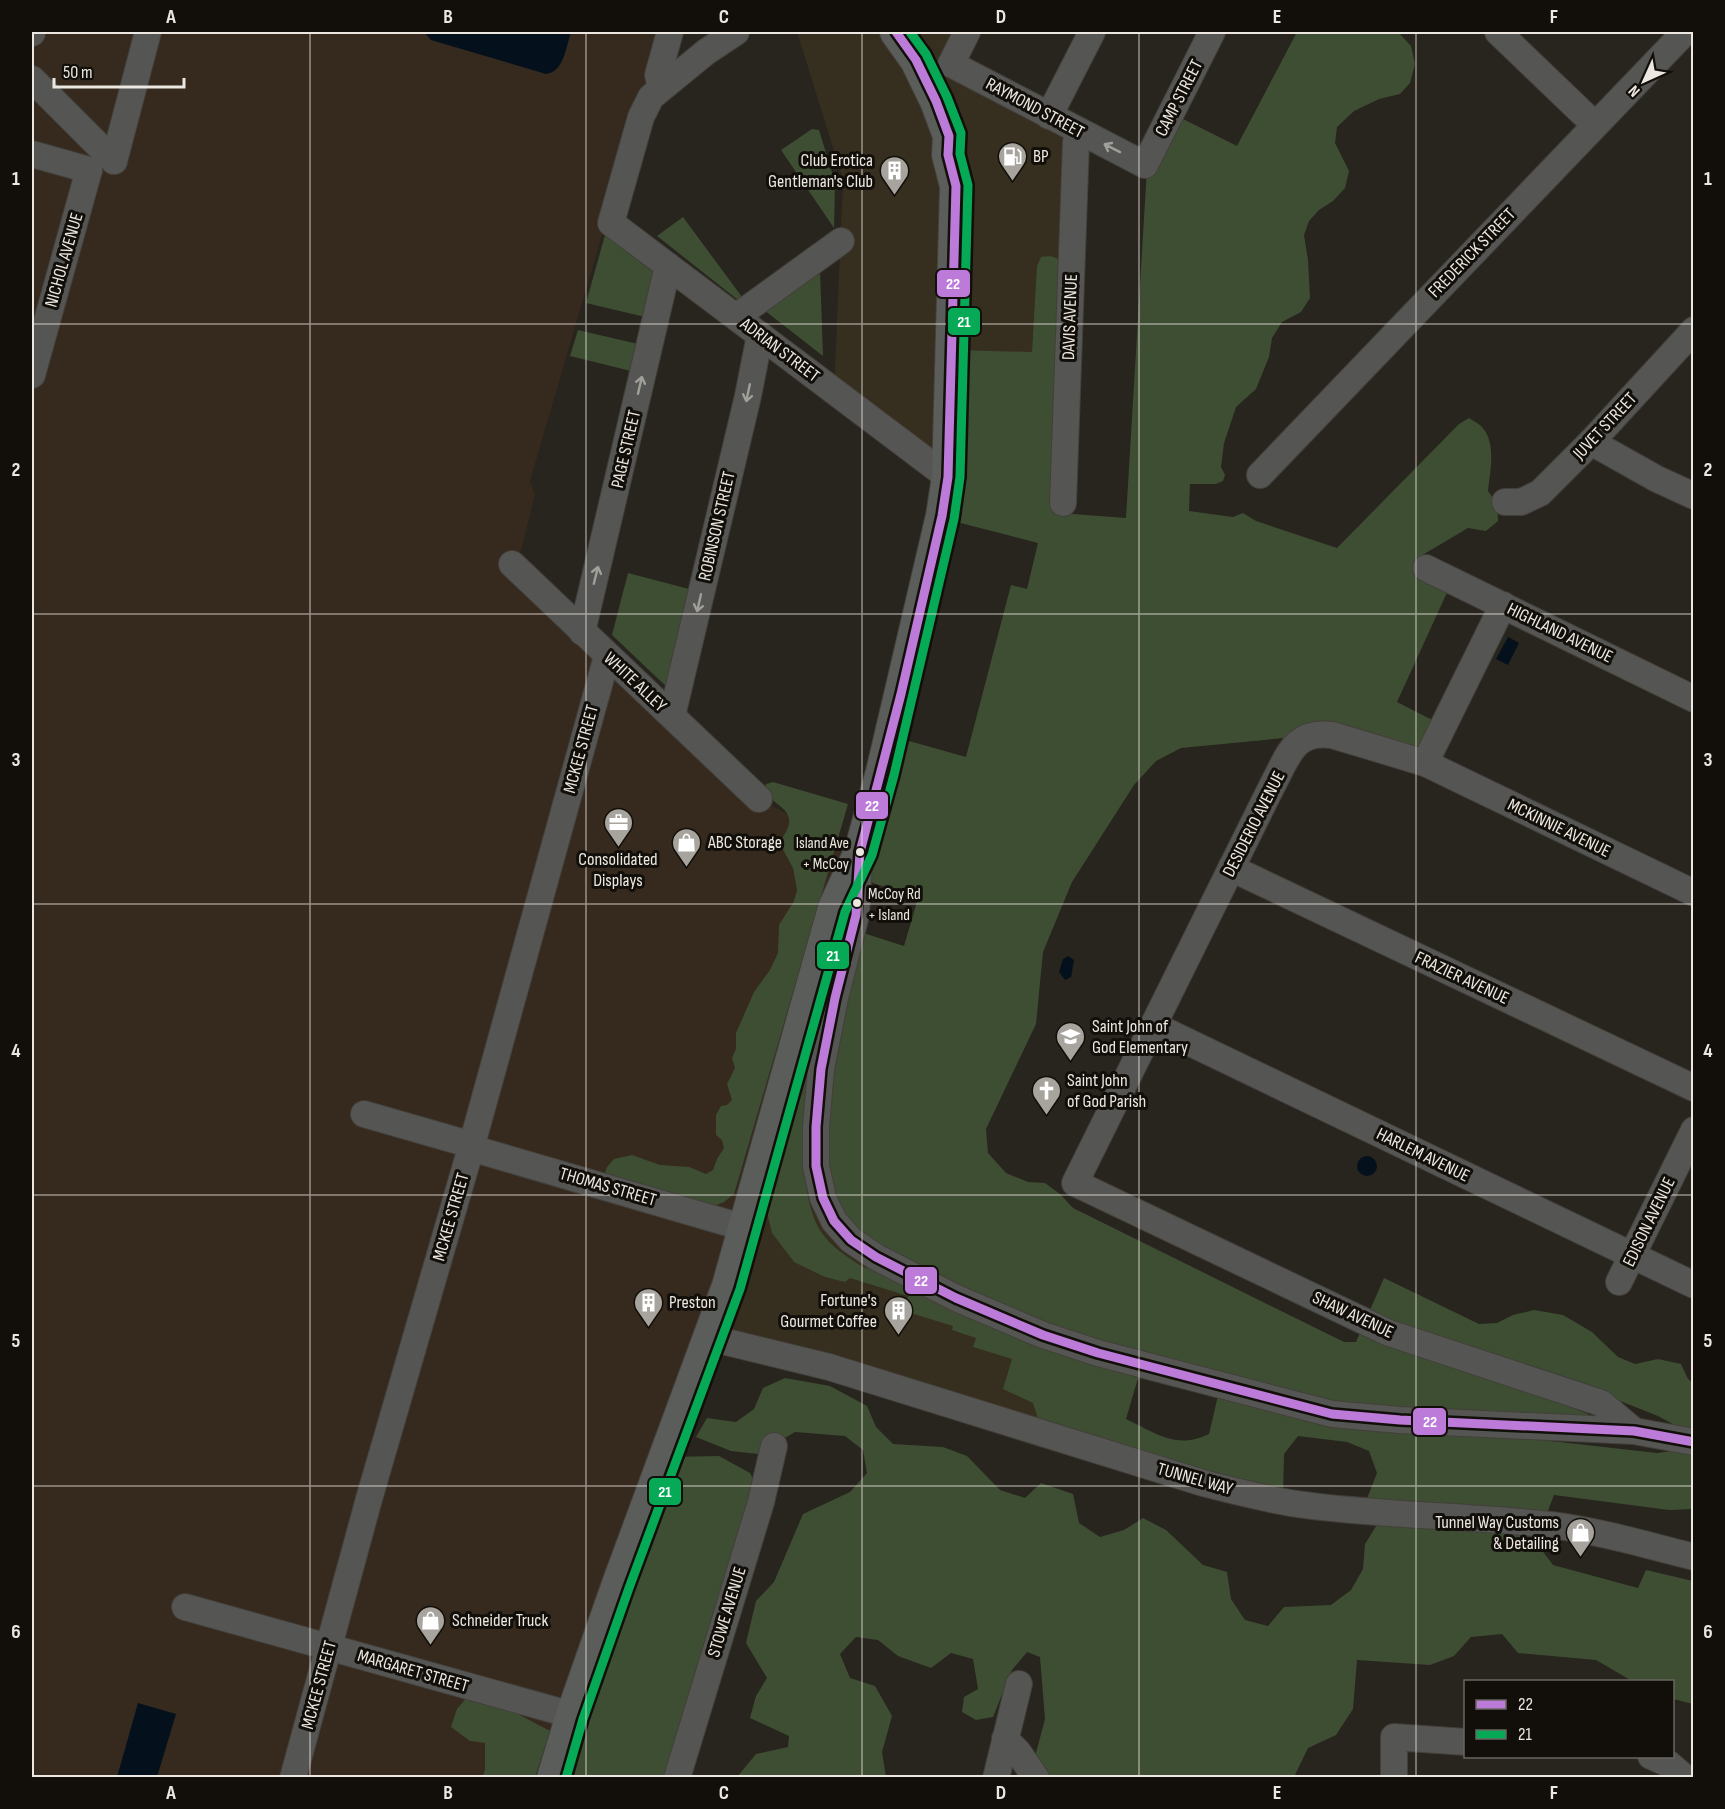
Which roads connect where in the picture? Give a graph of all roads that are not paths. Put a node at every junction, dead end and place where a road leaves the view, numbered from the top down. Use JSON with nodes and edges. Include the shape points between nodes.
{"nodes":[{"id":1,"x":148,"y":32,"type":"edge"},
{"id":2,"x":670,"y":32,"type":"edge"},
{"id":3,"x":736,"y":32,"type":"edge"},
{"id":4,"x":887,"y":32,"type":"edge"},
{"id":5,"x":896,"y":32,"type":"edge"},
{"id":6,"x":918,"y":32,"type":"edge"},
{"id":7,"x":967,"y":32,"type":"edge"},
{"id":8,"x":1092,"y":32,"type":"edge"},
{"id":9,"x":1212,"y":32,"type":"edge"},
{"id":10,"x":1498,"y":32,"type":"edge"},
{"id":11,"x":1684,"y":32,"type":"edge"},
{"id":12,"x":939,"y":72,"type":"junction"},
{"id":13,"x":32,"y":79,"type":"edge"},
{"id":14,"x":660,"y":87,"type":"junction"},
{"id":15,"x":1049,"y":116,"type":"junction"},
{"id":16,"x":1595,"y":125,"type":"junction"},
{"id":17,"x":1079,"y":132,"type":"junction"},
{"id":18,"x":32,"y":154,"type":"edge"},
{"id":19,"x":948,"y":155,"type":"junction"},
{"id":20,"x":114,"y":160,"type":"junction"},
{"id":21,"x":1145,"y":165,"type":"joint"},
{"id":22,"x":89,"y":170,"type":"junction"},
{"id":23,"x":841,"y":241,"type":"dead end"},
{"id":24,"x":668,"y":266,"type":"junction"},
{"id":25,"x":736,"y":317,"type":"junction"},
{"id":26,"x":1694,"y":330,"type":"edge"},
{"id":27,"x":760,"y":335,"type":"junction"},
{"id":28,"x":32,"y":375,"type":"edge"},
{"id":29,"x":1592,"y":442,"type":"junction"},
{"id":30,"x":1260,"y":475,"type":"dead end"},
{"id":31,"x":948,"y":477,"type":"junction"},
{"id":32,"x":1694,"y":496,"type":"edge"},
{"id":33,"x":1505,"y":502,"type":"dead end"},
{"id":34,"x":1063,"y":503,"type":"dead end"},
{"id":35,"x":512,"y":564,"type":"dead end"},
{"id":36,"x":1426,"y":568,"type":"dead end"},
{"id":37,"x":1503,"y":605,"type":"junction"},
{"id":38,"x":582,"y":632,"type":"junction"},
{"id":39,"x":607,"y":656,"type":"junction"},
{"id":40,"x":1694,"y":699,"type":"edge"},
{"id":41,"x":672,"y":716,"type":"junction"},
{"id":42,"x":1425,"y":762,"type":"junction"},
{"id":43,"x":759,"y":799,"type":"dead end"},
{"id":44,"x":860,"y":852,"type":"junction"},
{"id":45,"x":1231,"y":868,"type":"junction"},
{"id":46,"x":1694,"y":893,"type":"edge"},
{"id":47,"x":1153,"y":1025,"type":"junction"},
{"id":48,"x":1694,"y":1088,"type":"edge"},
{"id":49,"x":364,"y":1114,"type":"dead end"},
{"id":50,"x":1694,"y":1130,"type":"edge"},
{"id":51,"x":472,"y":1147,"type":"junction"},
{"id":52,"x":1075,"y":1183,"type":"joint"},
{"id":53,"x":745,"y":1228,"type":"junction"},
{"id":54,"x":1632,"y":1256,"type":"junction"},
{"id":55,"x":1619,"y":1282,"type":"dead end"},
{"id":56,"x":1694,"y":1285,"type":"edge"},
{"id":57,"x":710,"y":1338,"type":"junction"},
{"id":58,"x":1634,"y":1431,"type":"junction"},
{"id":59,"x":1694,"y":1442,"type":"edge"},
{"id":60,"x":774,"y":1446,"type":"dead end"},
{"id":61,"x":1694,"y":1557,"type":"edge"},
{"id":62,"x":185,"y":1607,"type":"dead end"},
{"id":63,"x":330,"y":1647,"type":"junction"},
{"id":64,"x":1019,"y":1684,"type":"dead end"},
{"id":65,"x":572,"y":1715,"type":"junction"},
{"id":66,"x":1005,"y":1739,"type":"junction"},
{"id":67,"x":1464,"y":1742,"type":"edge"},
{"id":68,"x":1656,"y":1758,"type":"edge"},
{"id":69,"x":293,"y":1778,"type":"edge"},
{"id":70,"x":553,"y":1778,"type":"edge"},
{"id":71,"x":677,"y":1778,"type":"edge"},
{"id":72,"x":996,"y":1778,"type":"edge"},
{"id":73,"x":1035,"y":1778,"type":"edge"},
{"id":74,"x":1394,"y":1778,"type":"edge"},
{"id":75,"x":1685,"y":1778,"type":"edge"}],
"edges":[{"from":1,"to":20,"type":"street"},
{"from":2,"to":14,"type":"street","via":[[658,75]]},
{"from":3,"to":14,"type":"street"},
{"from":4,"to":19,"type":"main road","via":[[887,40],[910,76],[938,142]]},
{"from":5,"to":12,"type":"main road","via":[[910,51]]},
{"from":6,"to":12,"type":"main road"},
{"from":7,"to":12,"type":"street"},
{"from":8,"to":15,"type":"street"},
{"from":9,"to":21,"type":"street","name":"CAMP STREET"},
{"from":10,"to":16,"type":"street"},
{"from":11,"to":16,"type":"street","name":"FREDERICK STREET"},
{"from":12,"to":15,"type":"street","name":"RAYMOND STREET"},
{"from":12,"to":19,"type":"main road","via":[[949,136]]},
{"from":13,"to":20,"type":"street"},
{"from":14,"to":24,"type":"street","name":"ADRIAN STREET","via":[[641,117],[611,223]]},
{"from":15,"to":17,"type":"street","name":"RAYMOND STREET"},
{"from":16,"to":30,"type":"street","name":"FREDERICK STREET"},
{"from":21,"to":17,"type":"street","name":"RAYMOND STREET","one_way":true},
{"from":17,"to":34,"type":"street","name":"DAVIS AVENUE"},
{"from":18,"to":22,"type":"street"},
{"from":19,"to":31,"type":"main road","via":[[957,186]]},
{"from":20,"to":22,"type":"street"},
{"from":22,"to":28,"type":"street","name":"NICHOL AVENUE"},
{"from":23,"to":25,"type":"street"},
{"from":24,"to":25,"type":"street","name":"ADRIAN STREET"},
{"from":38,"to":24,"type":"street","name":"PAGE STREET","one_way":true},
{"from":25,"to":27,"type":"street","name":"ADRIAN STREET"},
{"from":26,"to":29,"type":"street","name":"JUVET STREET"},
{"from":27,"to":31,"type":"street","name":"ADRIAN STREET"},
{"from":27,"to":41,"type":"street","name":"ROBINSON STREET","one_way":true},
{"from":29,"to":32,"type":"street"},
{"from":29,"to":33,"type":"street","name":"JUVET STREET","via":[[1540,493],[1521,502]]},
{"from":31,"to":44,"type":"main road","via":[[882,772]]},
{"from":35,"to":38,"type":"street","name":"WHITE ALLEY"},
{"from":36,"to":37,"type":"street","name":"HIGHLAND AVENUE"},
{"from":37,"to":40,"type":"street","name":"HIGHLAND AVENUE"},
{"from":37,"to":42,"type":"street"},
{"from":38,"to":39,"type":"street","name":"WHITE ALLEY"},
{"from":39,"to":41,"type":"street","name":"WHITE ALLEY"},
{"from":39,"to":51,"type":"street","name":"MCKEE STREET"},
{"from":41,"to":43,"type":"street","name":"WHITE ALLEY"},
{"from":42,"to":45,"type":"street","name":"DESIDERIO AVENUE","via":[[1332,735],[1306,736],[1290,754]]},
{"from":42,"to":46,"type":"street","name":"MCKINNIE AVENUE"},
{"from":44,"to":53,"type":"main road","via":[[834,908]]},
{"from":44,"to":58,"type":"street","via":[[856,915],[821,1070],[816,1127],[816,1166],[823,1198],[834,1221],[851,1239],[876,1257],[956,1298],[1043,1335],[1332,1414]]},
{"from":45,"to":47,"type":"street","name":"DESIDERIO AVENUE"},
{"from":45,"to":48,"type":"street","name":"FRAZIER AVENUE"},
{"from":47,"to":52,"type":"street","name":"DESIDERIO AVENUE"},
{"from":47,"to":54,"type":"street","name":"HARLEM AVENUE"},
{"from":49,"to":51,"type":"street","name":"THOMAS STREET"},
{"from":50,"to":54,"type":"street","name":"EDISON AVENUE"},
{"from":51,"to":53,"type":"street","name":"THOMAS STREET"},
{"from":51,"to":63,"type":"street","name":"MCKEE STREET"},
{"from":52,"to":58,"type":"street","name":"SHAW AVENUE","via":[[1389,1334],[1601,1403]]},
{"from":53,"to":57,"type":"main road"},
{"from":54,"to":55,"type":"street","name":"EDISON AVENUE"},
{"from":54,"to":56,"type":"street","name":"HARLEM AVENUE"},
{"from":57,"to":61,"type":"street","name":"TUNNEL WAY","via":[[830,1367],[1250,1495],[1340,1509],[1552,1525]]},
{"from":57,"to":65,"type":"main road"},
{"from":58,"to":59,"type":"street"},
{"from":60,"to":71,"type":"street","name":"STOWE AVENUE","via":[[758,1512]]},
{"from":62,"to":63,"type":"street","name":"MARGARET STREET"},
{"from":63,"to":65,"type":"street","name":"MARGARET STREET"},
{"from":63,"to":69,"type":"street","name":"MCKEE STREET"},
{"from":64,"to":66,"type":"street"},
{"from":65,"to":70,"type":"main road"},
{"from":66,"to":72,"type":"street"},
{"from":66,"to":73,"type":"street"},
{"from":67,"to":74,"type":"street","via":[[1394,1737]]},
{"from":68,"to":75,"type":"street"}]}
